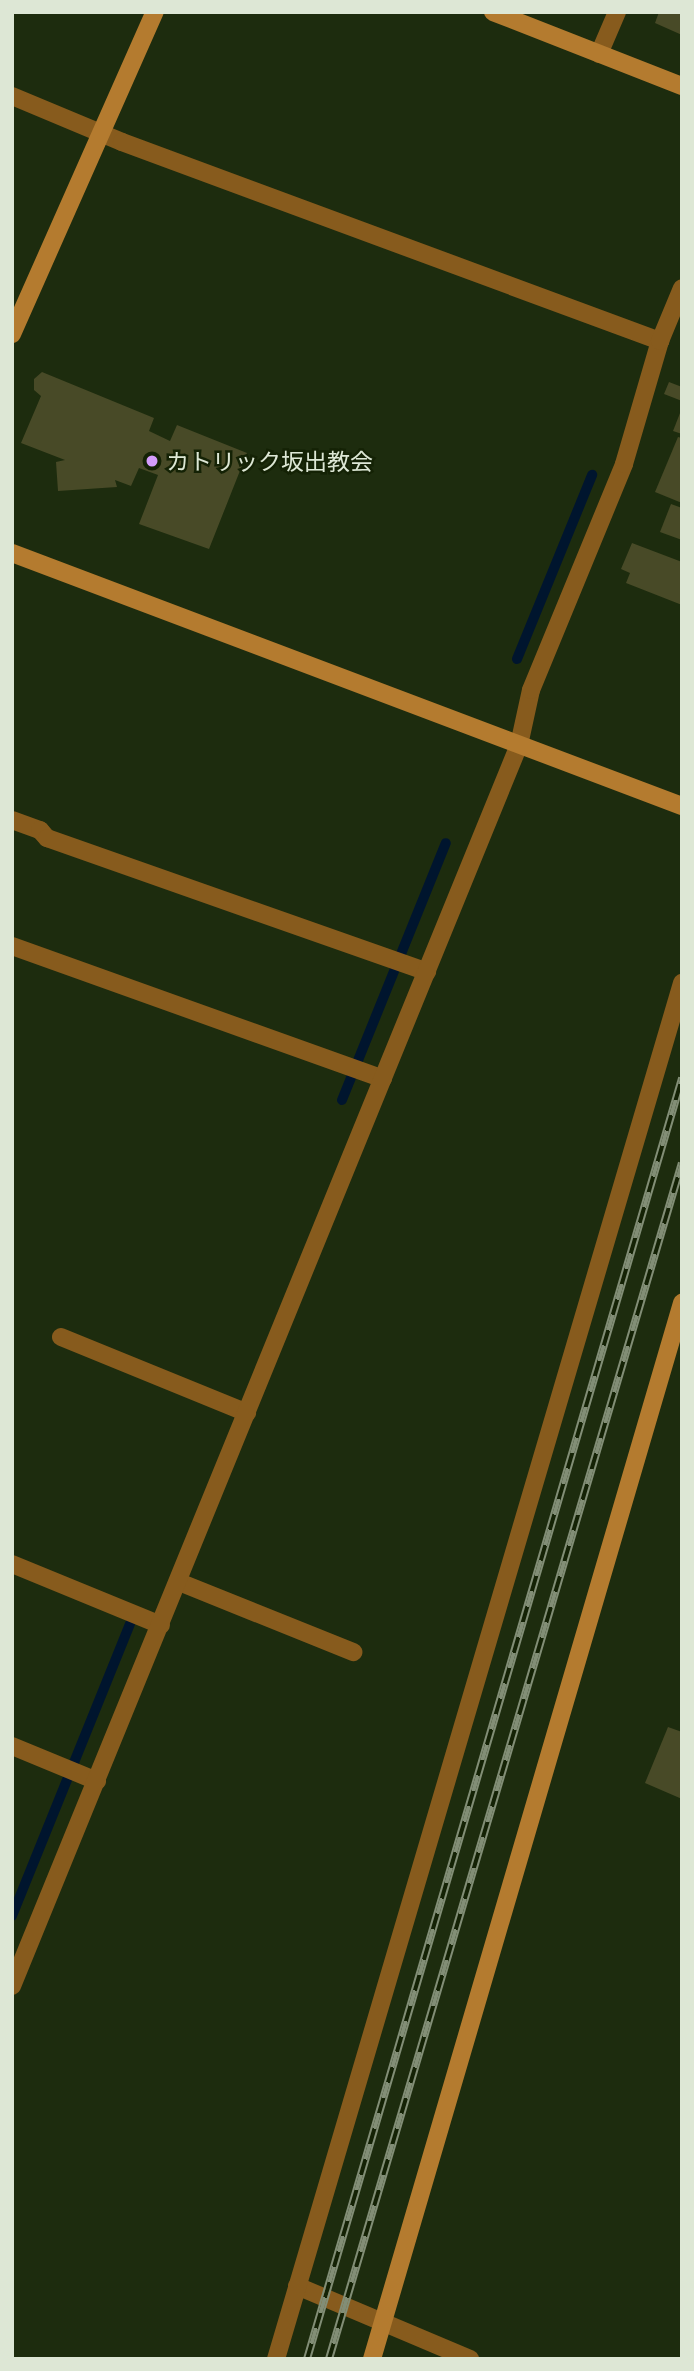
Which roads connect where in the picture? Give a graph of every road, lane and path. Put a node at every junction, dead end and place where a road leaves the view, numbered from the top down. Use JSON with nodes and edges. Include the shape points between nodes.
{"nodes":[{"id":1,"x":155,"y":12,"type":"edge"},
{"id":2,"x":493,"y":12,"type":"edge"},
{"id":3,"x":617,"y":12,"type":"edge"},
{"id":4,"x":600,"y":54,"type":"junction"},
{"id":5,"x":682,"y":86,"type":"edge"},
{"id":6,"x":12,"y":96,"type":"edge"},
{"id":7,"x":100,"y":132,"type":"junction"},
{"id":8,"x":682,"y":288,"type":"edge"},
{"id":9,"x":12,"y":334,"type":"edge"},
{"id":10,"x":660,"y":341,"type":"junction"},
{"id":11,"x":12,"y":553,"type":"edge"},
{"id":12,"x":519,"y":745,"type":"junction"},
{"id":13,"x":682,"y":806,"type":"edge"},
{"id":14,"x":12,"y":820,"type":"edge"},
{"id":15,"x":12,"y":946,"type":"edge"},
{"id":16,"x":427,"y":972,"type":"junction"},
{"id":17,"x":682,"y":983,"type":"edge"},
{"id":18,"x":376,"y":1076,"type":"junction"},
{"id":19,"x":682,"y":1303,"type":"edge"},
{"id":20,"x":61,"y":1337,"type":"dead end"},
{"id":21,"x":247,"y":1413,"type":"junction"},
{"id":22,"x":12,"y":1564,"type":"edge"},
{"id":23,"x":179,"y":1582,"type":"junction"},
{"id":24,"x":160,"y":1625,"type":"junction"},
{"id":25,"x":353,"y":1652,"type":"dead end"},
{"id":26,"x":12,"y":1746,"type":"edge"},
{"id":27,"x":96,"y":1780,"type":"junction"},
{"id":28,"x":12,"y":1986,"type":"edge"},
{"id":29,"x":296,"y":2286,"type":"junction"},
{"id":30,"x":382,"y":2323,"type":"junction"},
{"id":31,"x":276,"y":2359,"type":"edge"},
{"id":32,"x":372,"y":2359,"type":"edge"},
{"id":33,"x":470,"y":2359,"type":"edge"}],
"edges":[{"from":1,"to":7,"type":"street"},
{"from":2,"to":4,"type":"street"},
{"from":3,"to":4,"type":"street"},
{"from":4,"to":5,"type":"street"},
{"from":6,"to":7,"type":"street"},
{"from":7,"to":9,"type":"street"},
{"from":7,"to":10,"type":"street"},
{"from":8,"to":10,"type":"street"},
{"from":10,"to":12,"type":"street","via":[[624,464],[531,690]]},
{"from":11,"to":12,"type":"street"},
{"from":12,"to":13,"type":"street"},
{"from":12,"to":16,"type":"street"},
{"from":14,"to":16,"type":"street","via":[[40,830],[47,838]]},
{"from":15,"to":18,"type":"street"},
{"from":16,"to":18,"type":"street"},
{"from":17,"to":29,"type":"street"},
{"from":18,"to":21,"type":"street"},
{"from":19,"to":30,"type":"street"},
{"from":20,"to":21,"type":"street"},
{"from":21,"to":23,"type":"street"},
{"from":22,"to":24,"type":"street"},
{"from":23,"to":24,"type":"street"},
{"from":23,"to":25,"type":"street"},
{"from":24,"to":27,"type":"street"},
{"from":26,"to":27,"type":"street"},
{"from":27,"to":28,"type":"street"},
{"from":29,"to":30,"type":"street"},
{"from":29,"to":31,"type":"street"},
{"from":30,"to":32,"type":"street"},
{"from":30,"to":33,"type":"street"}]}
